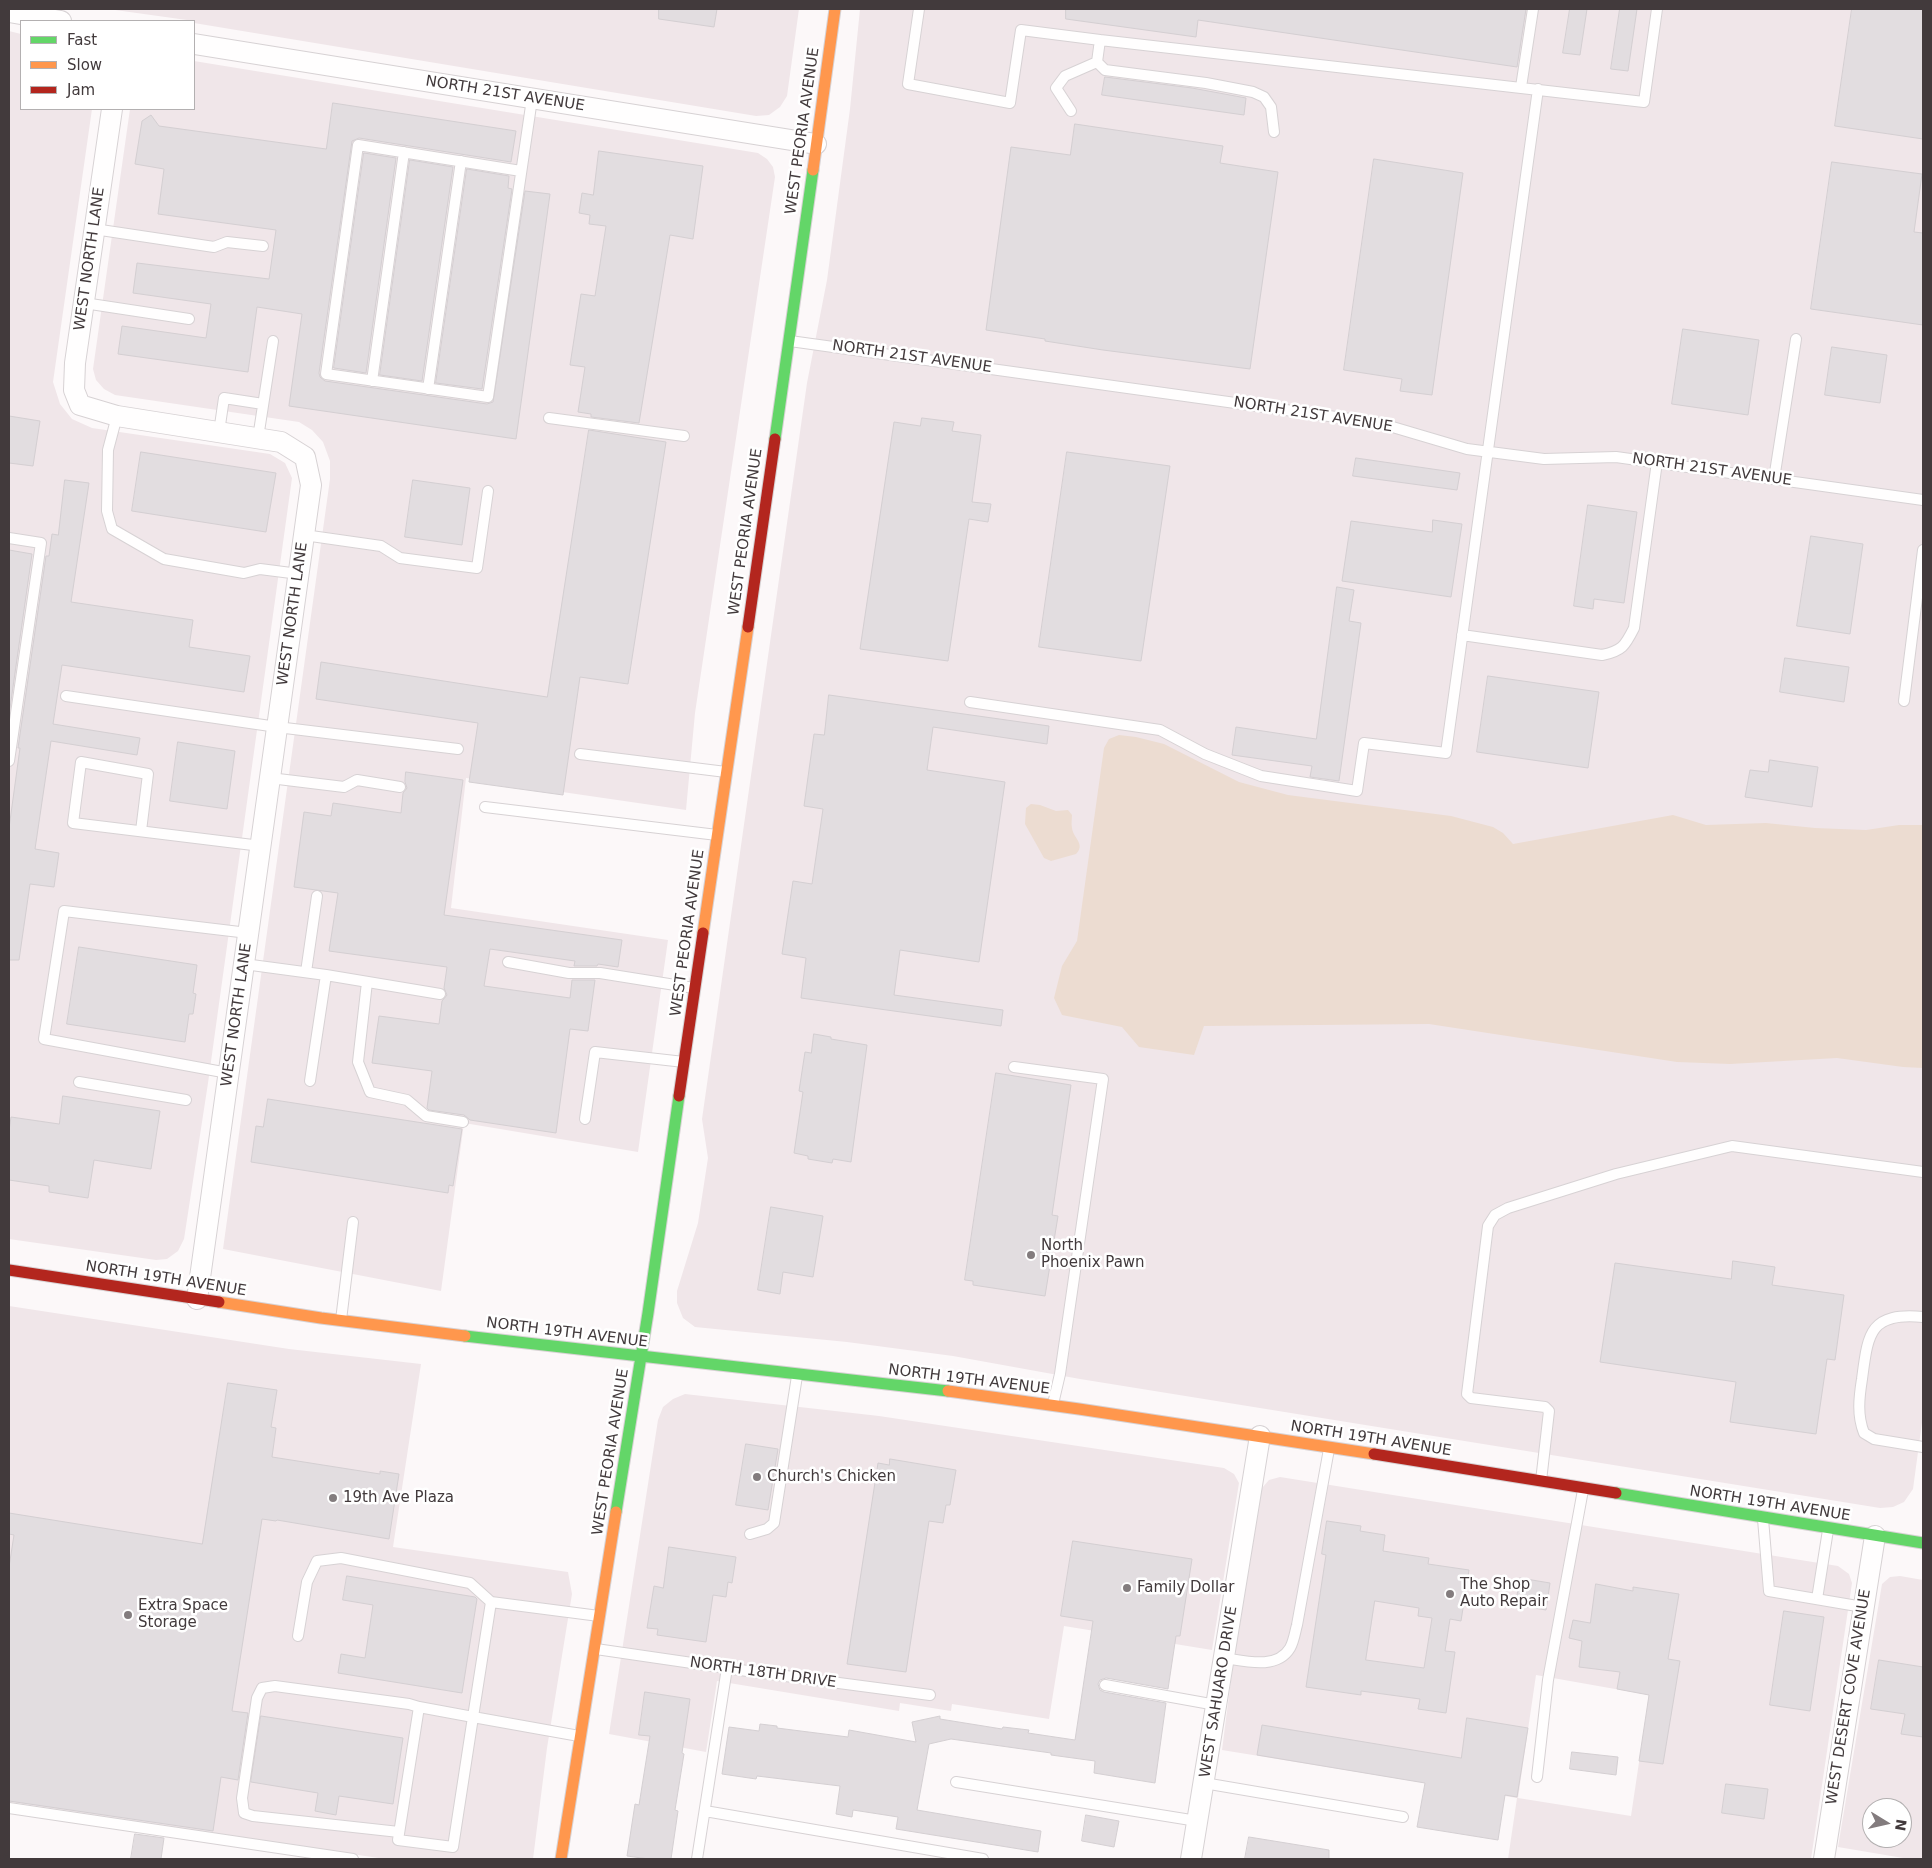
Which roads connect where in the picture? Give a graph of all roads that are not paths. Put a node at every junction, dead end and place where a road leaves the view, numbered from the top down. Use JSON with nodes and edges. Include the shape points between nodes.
{"nodes":[{"id":1,"x":835,"y":9,"type":"edge"},
{"id":2,"x":919,"y":9,"type":"edge"},
{"id":3,"x":1533,"y":9,"type":"edge"},
{"id":4,"x":1657,"y":9,"type":"edge"},
{"id":5,"x":9,"y":12,"type":"edge"},
{"id":6,"x":57,"y":17,"type":"edge"},
{"id":7,"x":1100,"y":40,"type":"junction"},
{"id":8,"x":195,"y":44,"type":"edge"},
{"id":9,"x":1097,"y":62,"type":"junction"},
{"id":10,"x":1521,"y":87,"type":"junction"},
{"id":11,"x":1538,"y":89,"type":"junction"},
{"id":12,"x":532,"y":98,"type":"junction"},
{"id":13,"x":112,"y":110,"type":"edge"},
{"id":14,"x":1071,"y":111,"type":"dead end"},
{"id":15,"x":1274,"y":132,"type":"dead end"},
{"id":16,"x":816,"y":144,"type":"junction"},
{"id":17,"x":404,"y":152,"type":"junction"},
{"id":18,"x":461,"y":161,"type":"junction"},
{"id":19,"x":521,"y":170,"type":"junction"},
{"id":20,"x":94,"y":229,"type":"junction"},
{"id":21,"x":263,"y":246,"type":"dead end"},
{"id":22,"x":84,"y":303,"type":"junction"},
{"id":23,"x":189,"y":319,"type":"dead end"},
{"id":24,"x":1796,"y":339,"type":"dead end"},
{"id":25,"x":789,"y":340,"type":"junction"},
{"id":26,"x":273,"y":341,"type":"dead end"},
{"id":27,"x":372,"y":381,"type":"junction"},
{"id":28,"x":428,"y":389,"type":"junction"},
{"id":29,"x":263,"y":404,"type":"junction"},
{"id":30,"x":117,"y":416,"type":"junction"},
{"id":31,"x":549,"y":418,"type":"dead end"},
{"id":32,"x":219,"y":432,"type":"junction"},
{"id":33,"x":684,"y":436,"type":"dead end"},
{"id":34,"x":258,"y":438,"type":"junction"},
{"id":35,"x":1488,"y":452,"type":"junction"},
{"id":36,"x":1657,"y":462,"type":"junction"},
{"id":37,"x":1774,"y":479,"type":"junction"},
{"id":38,"x":488,"y":491,"type":"dead end"},
{"id":39,"x":1923,"y":500,"type":"edge"},
{"id":40,"x":304,"y":535,"type":"junction"},
{"id":41,"x":9,"y":538,"type":"edge"},
{"id":42,"x":1923,"y":550,"type":"edge"},
{"id":43,"x":299,"y":574,"type":"junction"},
{"id":44,"x":1462,"y":635,"type":"junction"},
{"id":45,"x":66,"y":696,"type":"dead end"},
{"id":46,"x":1904,"y":701,"type":"dead end"},
{"id":47,"x":970,"y":702,"type":"dead end"},
{"id":48,"x":277,"y":727,"type":"junction"},
{"id":49,"x":458,"y":749,"type":"dead end"},
{"id":50,"x":580,"y":754,"type":"dead end"},
{"id":51,"x":9,"y":760,"type":"edge"},
{"id":52,"x":726,"y":772,"type":"junction"},
{"id":53,"x":270,"y":778,"type":"junction"},
{"id":54,"x":400,"y":787,"type":"dead end"},
{"id":55,"x":485,"y":807,"type":"dead end"},
{"id":56,"x":141,"y":831,"type":"junction"},
{"id":57,"x":718,"y":835,"type":"junction"},
{"id":58,"x":260,"y":846,"type":"junction"},
{"id":59,"x":317,"y":896,"type":"dead end"},
{"id":60,"x":248,"y":933,"type":"junction"},
{"id":61,"x":508,"y":962,"type":"dead end"},
{"id":62,"x":244,"y":964,"type":"junction"},
{"id":63,"x":306,"y":972,"type":"junction"},
{"id":64,"x":326,"y":975,"type":"junction"},
{"id":65,"x":367,"y":982,"type":"junction"},
{"id":66,"x":696,"y":988,"type":"junction"},
{"id":67,"x":440,"y":994,"type":"dead end"},
{"id":68,"x":684,"y":1062,"type":"junction"},
{"id":69,"x":1014,"y":1067,"type":"dead end"},
{"id":70,"x":228,"y":1073,"type":"junction"},
{"id":71,"x":310,"y":1081,"type":"dead end"},
{"id":72,"x":79,"y":1082,"type":"dead end"},
{"id":73,"x":186,"y":1100,"type":"dead end"},
{"id":74,"x":585,"y":1119,"type":"dead end"},
{"id":75,"x":462,"y":1122,"type":"dead end"},
{"id":76,"x":1923,"y":1172,"type":"edge"},
{"id":77,"x":353,"y":1222,"type":"dead end"},
{"id":78,"x":9,"y":1270,"type":"edge"},
{"id":79,"x":197,"y":1299,"type":"junction"},
{"id":80,"x":1923,"y":1317,"type":"edge"},
{"id":81,"x":341,"y":1321,"type":"junction"},
{"id":82,"x":642,"y":1357,"type":"junction"},
{"id":83,"x":798,"y":1374,"type":"junction"},
{"id":84,"x":1053,"y":1405,"type":"junction"},
{"id":85,"x":1260,"y":1436,"type":"junction"},
{"id":86,"x":1923,"y":1447,"type":"edge"},
{"id":87,"x":1330,"y":1448,"type":"junction"},
{"id":88,"x":1541,"y":1482,"type":"junction"},
{"id":89,"x":1583,"y":1489,"type":"junction"},
{"id":90,"x":1763,"y":1518,"type":"junction"},
{"id":91,"x":1828,"y":1529,"type":"junction"},
{"id":92,"x":750,"y":1534,"type":"dead end"},
{"id":93,"x":1874,"y":1536,"type":"junction"},
{"id":94,"x":1923,"y":1543,"type":"edge"},
{"id":95,"x":1817,"y":1599,"type":"junction"},
{"id":96,"x":491,"y":1602,"type":"junction"},
{"id":97,"x":1863,"y":1607,"type":"junction"},
{"id":98,"x":600,"y":1616,"type":"junction"},
{"id":99,"x":298,"y":1636,"type":"dead end"},
{"id":100,"x":595,"y":1649,"type":"junction"},
{"id":101,"x":1224,"y":1658,"type":"junction"},
{"id":102,"x":727,"y":1668,"type":"junction"},
{"id":103,"x":1105,"y":1685,"type":"dead end"},
{"id":104,"x":930,"y":1694,"type":"dead end"},
{"id":105,"x":1216,"y":1705,"type":"junction"},
{"id":106,"x":420,"y":1707,"type":"junction"},
{"id":107,"x":473,"y":1717,"type":"junction"},
{"id":108,"x":582,"y":1736,"type":"junction"},
{"id":109,"x":1537,"y":1777,"type":"dead end"},
{"id":110,"x":956,"y":1782,"type":"dead end"},
{"id":111,"x":1204,"y":1784,"type":"junction"},
{"id":112,"x":9,"y":1808,"type":"edge"},
{"id":113,"x":705,"y":1811,"type":"junction"},
{"id":114,"x":1403,"y":1817,"type":"dead end"},
{"id":115,"x":1197,"y":1821,"type":"junction"},
{"id":116,"x":399,"y":1832,"type":"junction"},
{"id":117,"x":353,"y":1859,"type":"edge"},
{"id":118,"x":561,"y":1859,"type":"edge"},
{"id":119,"x":697,"y":1859,"type":"edge"},
{"id":120,"x":983,"y":1859,"type":"edge"},
{"id":121,"x":1191,"y":1859,"type":"edge"},
{"id":122,"x":1824,"y":1859,"type":"edge"}],
"edges":[{"from":1,"to":16,"type":"main road","name":"WEST PEORIA AVENUE"},
{"from":2,"to":7,"type":"lane","via":[[908,84],[1010,103],[1021,30]]},
{"from":3,"to":10,"type":"lane"},
{"from":4,"to":11,"type":"lane","via":[[1644,102]]},
{"from":5,"to":6,"type":"street"},
{"from":7,"to":9,"type":"lane"},
{"from":7,"to":10,"type":"lane"},
{"from":8,"to":12,"type":"street","name":"NORTH 21ST AVENUE"},
{"from":9,"to":14,"type":"lane","via":[[1065,76],[1056,88]]},
{"from":9,"to":15,"type":"lane","via":[[1105,70],[1253,92],[1264,97],[1271,107]]},
{"from":10,"to":11,"type":"lane"},
{"from":11,"to":35,"type":"lane"},
{"from":12,"to":16,"type":"street","name":"NORTH 21ST AVENUE"},
{"from":12,"to":19,"type":"lane"},
{"from":13,"to":20,"type":"street","name":"WEST NORTH LANE"},
{"from":16,"to":25,"type":"main road","name":"WEST PEORIA AVENUE"},
{"from":17,"to":18,"type":"lane"},
{"from":17,"to":27,"type":"lane"},
{"from":17,"to":27,"type":"lane","via":[[358,145],[326,374]]},
{"from":18,"to":19,"type":"lane"},
{"from":18,"to":28,"type":"lane"},
{"from":19,"to":28,"type":"lane","via":[[488,398]]},
{"from":20,"to":21,"type":"lane","via":[[214,247],[227,242]]},
{"from":20,"to":22,"type":"street","name":"WEST NORTH LANE"},
{"from":22,"to":23,"type":"lane"},
{"from":22,"to":30,"type":"street","name":"WEST NORTH LANE","via":[[74,390],[80,405]]},
{"from":24,"to":37,"type":"lane"},
{"from":25,"to":35,"type":"lane","name":"NORTH 21ST AVENUE","via":[[1379,423],[1467,449]]},
{"from":25,"to":52,"type":"main road","name":"WEST PEORIA AVENUE"},
{"from":26,"to":29,"type":"lane"},
{"from":27,"to":28,"type":"lane"},
{"from":29,"to":32,"type":"lane","via":[[224,398]]},
{"from":29,"to":34,"type":"lane"},
{"from":30,"to":32,"type":"street","name":"WEST NORTH LANE"},
{"from":30,"to":43,"type":"lane","via":[[108,450],[107,511],[112,529],[164,559],[244,573],[260,569]]},
{"from":31,"to":33,"type":"lane"},
{"from":32,"to":34,"type":"street","name":"WEST NORTH LANE"},
{"from":34,"to":40,"type":"street","name":"WEST NORTH LANE","via":[[281,442],[306,457],[311,485]]},
{"from":35,"to":36,"type":"lane","name":"NORTH 21ST AVENUE","via":[[1544,459],[1616,456]]},
{"from":35,"to":44,"type":"lane"},
{"from":36,"to":37,"type":"lane","name":"NORTH 21ST AVENUE"},
{"from":36,"to":44,"type":"lane","via":[[1634,628],[1626,646],[1602,655]]},
{"from":37,"to":39,"type":"lane","name":"NORTH 21ST AVENUE"},
{"from":38,"to":40,"type":"lane","via":[[477,568],[400,558],[381,546]]},
{"from":40,"to":43,"type":"street","name":"WEST NORTH LANE"},
{"from":41,"to":51,"type":"lane","via":[[41,542]]},
{"from":42,"to":46,"type":"lane"},
{"from":43,"to":48,"type":"street","name":"WEST NORTH LANE"},
{"from":44,"to":47,"type":"lane","via":[[1446,753],[1364,742],[1358,791],[1261,776],[1205,754],[1160,730]]},
{"from":45,"to":48,"type":"lane"},
{"from":48,"to":49,"type":"lane"},
{"from":48,"to":53,"type":"street","name":"WEST NORTH LANE"},
{"from":50,"to":52,"type":"lane"},
{"from":52,"to":57,"type":"main road","name":"WEST PEORIA AVENUE"},
{"from":53,"to":54,"type":"lane","via":[[344,787],[357,780]]},
{"from":53,"to":58,"type":"street","name":"WEST NORTH LANE"},
{"from":55,"to":57,"type":"lane"},
{"from":56,"to":56,"type":"lane","via":[[73,822],[81,762],[148,774]]},
{"from":56,"to":58,"type":"lane"},
{"from":57,"to":66,"type":"main road","name":"WEST PEORIA AVENUE"},
{"from":58,"to":60,"type":"street","name":"WEST NORTH LANE"},
{"from":59,"to":63,"type":"lane"},
{"from":60,"to":62,"type":"street","name":"WEST NORTH LANE"},
{"from":60,"to":70,"type":"lane","via":[[64,911],[44,1039]]},
{"from":61,"to":66,"type":"lane","via":[[569,973],[600,973]]},
{"from":62,"to":63,"type":"lane"},
{"from":62,"to":70,"type":"street","name":"WEST NORTH LANE"},
{"from":63,"to":64,"type":"lane"},
{"from":64,"to":65,"type":"lane"},
{"from":64,"to":71,"type":"lane"},
{"from":65,"to":67,"type":"lane"},
{"from":65,"to":75,"type":"lane","via":[[358,1062],[370,1092],[407,1100],[426,1116]]},
{"from":66,"to":68,"type":"main road","name":"WEST PEORIA AVENUE"},
{"from":68,"to":74,"type":"lane","via":[[595,1052]]},
{"from":68,"to":82,"type":"main road","name":"WEST PEORIA AVENUE"},
{"from":69,"to":84,"type":"lane","via":[[1103,1079]]},
{"from":70,"to":79,"type":"street","name":"WEST NORTH LANE"},
{"from":72,"to":73,"type":"lane"},
{"from":76,"to":88,"type":"lane","via":[[1732,1146],[1616,1174],[1495,1215],[1488,1226],[1467,1394],[1471,1398],[1545,1407],[1549,1411]]},
{"from":77,"to":81,"type":"lane"},
{"from":78,"to":79,"type":"main road","name":"NORTH 19TH AVENUE"},
{"from":79,"to":81,"type":"main road","name":"NORTH 19TH AVENUE"},
{"from":80,"to":86,"type":"lane","via":[[1902,1315],[1886,1320],[1874,1329],[1867,1342],[1859,1402],[1860,1424],[1864,1433],[1874,1439]]},
{"from":81,"to":82,"type":"main road","name":"NORTH 19TH AVENUE"},
{"from":82,"to":83,"type":"main road","name":"NORTH 19TH AVENUE"},
{"from":82,"to":98,"type":"main road","name":"WEST PEORIA AVENUE"},
{"from":83,"to":84,"type":"main road","name":"NORTH 19TH AVENUE"},
{"from":83,"to":92,"type":"lane","via":[[774,1523],[767,1530]]},
{"from":84,"to":85,"type":"main road","name":"NORTH 19TH AVENUE"},
{"from":85,"to":87,"type":"main road","name":"NORTH 19TH AVENUE"},
{"from":85,"to":101,"type":"street","name":"WEST SAHUARO DRIVE"},
{"from":87,"to":88,"type":"main road","name":"NORTH 19TH AVENUE"},
{"from":87,"to":101,"type":"lane","via":[[1291,1647],[1284,1655],[1271,1661],[1256,1663]]},
{"from":88,"to":89,"type":"main road","name":"NORTH 19TH AVENUE"},
{"from":89,"to":90,"type":"main road","name":"NORTH 19TH AVENUE"},
{"from":89,"to":109,"type":"lane","via":[[1548,1680]]},
{"from":90,"to":91,"type":"main road","name":"NORTH 19TH AVENUE"},
{"from":90,"to":95,"type":"lane","via":[[1769,1591]]},
{"from":91,"to":93,"type":"main road","name":"NORTH 19TH AVENUE"},
{"from":91,"to":95,"type":"lane"},
{"from":93,"to":94,"type":"main road","name":"NORTH 19TH AVENUE"},
{"from":93,"to":97,"type":"street","name":"WEST DESERT COVE AVENUE"},
{"from":95,"to":97,"type":"lane"},
{"from":96,"to":98,"type":"lane"},
{"from":96,"to":99,"type":"lane","via":[[470,1583],[341,1558],[317,1560],[307,1582]]},
{"from":96,"to":107,"type":"lane"},
{"from":97,"to":122,"type":"street","name":"WEST DESERT COVE AVENUE"},
{"from":98,"to":100,"type":"main road","name":"WEST PEORIA AVENUE"},
{"from":100,"to":102,"type":"lane","name":"NORTH 18TH DRIVE"},
{"from":100,"to":108,"type":"main road","name":"WEST PEORIA AVENUE"},
{"from":101,"to":105,"type":"street","name":"WEST SAHUARO DRIVE"},
{"from":102,"to":104,"type":"lane","name":"NORTH 18TH DRIVE"},
{"from":102,"to":113,"type":"lane"},
{"from":103,"to":105,"type":"lane"},
{"from":105,"to":111,"type":"street","name":"WEST SAHUARO DRIVE"},
{"from":106,"to":107,"type":"lane"},
{"from":106,"to":116,"type":"lane"},
{"from":106,"to":116,"type":"lane","via":[[276,1686],[262,1688],[257,1698],[242,1798],[244,1813]]},
{"from":107,"to":108,"type":"lane"},
{"from":107,"to":116,"type":"lane","via":[[452,1847],[398,1840]]},
{"from":108,"to":118,"type":"main road","name":"WEST PEORIA AVENUE"},
{"from":110,"to":115,"type":"lane"},
{"from":111,"to":114,"type":"lane"},
{"from":111,"to":115,"type":"street","name":"WEST SAHUARO DRIVE"},
{"from":112,"to":117,"type":"lane"},
{"from":113,"to":119,"type":"lane"},
{"from":113,"to":120,"type":"lane"},
{"from":115,"to":121,"type":"street","name":"WEST SAHUARO DRIVE"}]}
